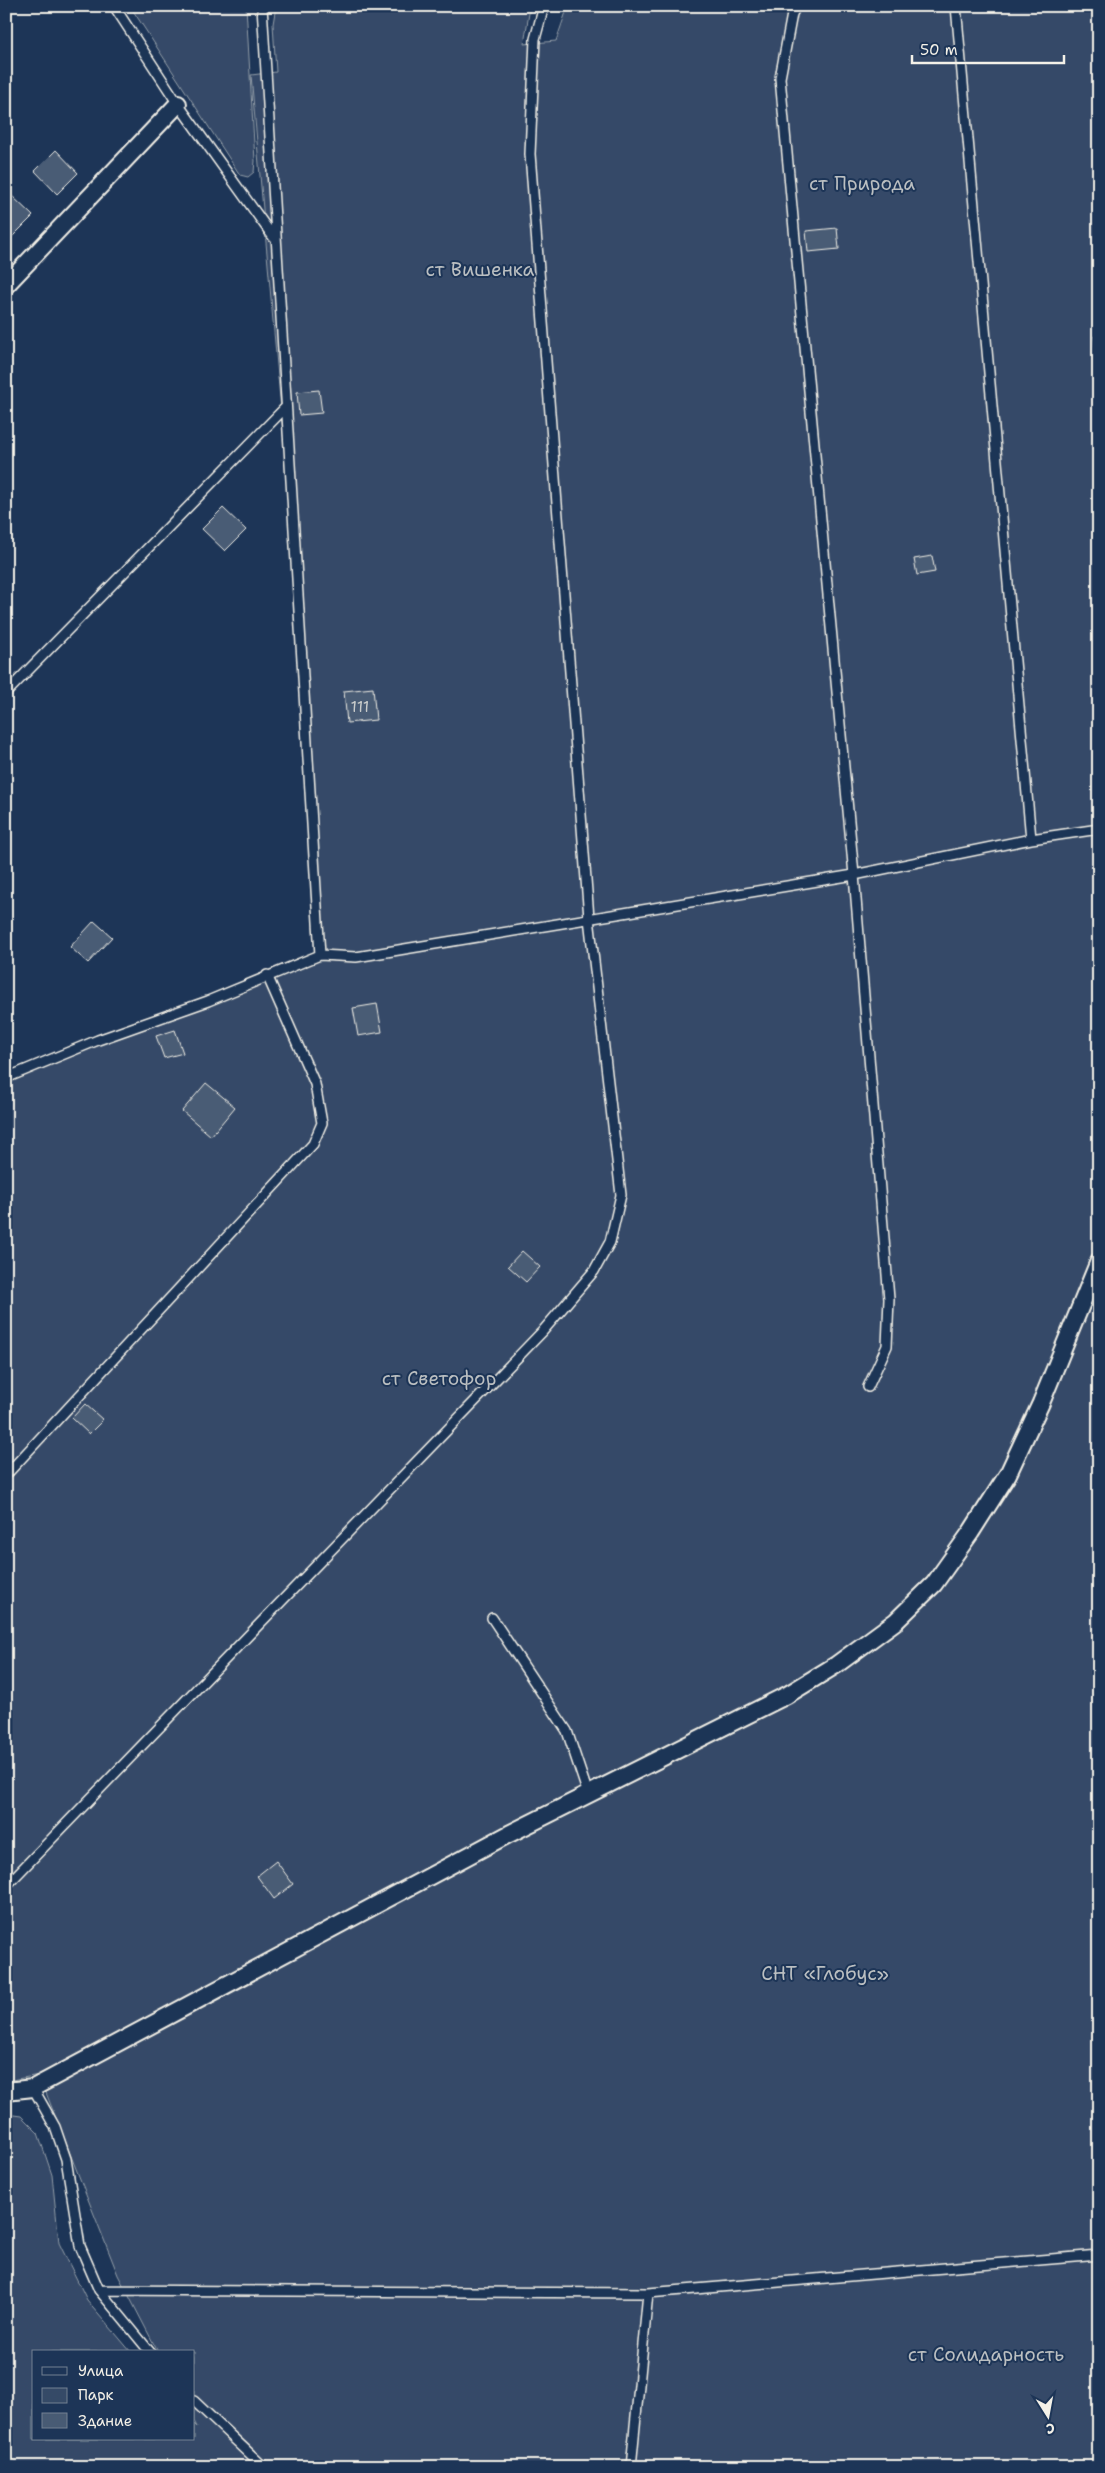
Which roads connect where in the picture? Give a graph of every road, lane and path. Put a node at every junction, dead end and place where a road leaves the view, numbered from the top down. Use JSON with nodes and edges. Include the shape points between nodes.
{"nodes":[{"id":1,"x":114,"y":6,"type":"edge"},
{"id":2,"x":262,"y":6,"type":"edge"},
{"id":3,"x":544,"y":6,"type":"edge"},
{"id":4,"x":796,"y":6,"type":"edge"},
{"id":5,"x":956,"y":6,"type":"edge"},
{"id":6,"x":178,"y":104,"type":"junction"},
{"id":7,"x":274,"y":238,"type":"junction"},
{"id":8,"x":6,"y":284,"type":"edge"},
{"id":9,"x":285,"y":408,"type":"junction"},
{"id":10,"x":6,"y":693,"type":"edge"},
{"id":11,"x":1099,"y":829,"type":"edge"},
{"id":12,"x":1031,"y":839,"type":"junction"},
{"id":13,"x":854,"y":875,"type":"junction"},
{"id":14,"x":589,"y":918,"type":"junction"},
{"id":15,"x":320,"y":955,"type":"junction"},
{"id":16,"x":267,"y":975,"type":"junction"},
{"id":17,"x":6,"y":1078,"type":"edge"},
{"id":18,"x":1099,"y":1260,"type":"edge"},
{"id":19,"x":868,"y":1387,"type":"dead end"},
{"id":20,"x":6,"y":1475,"type":"edge"},
{"id":21,"x":492,"y":1618,"type":"dead end"},
{"id":22,"x":588,"y":1794,"type":"junction"},
{"id":23,"x":6,"y":1886,"type":"edge"},
{"id":24,"x":33,"y":2088,"type":"junction"},
{"id":25,"x":6,"y":2091,"type":"edge"},
{"id":26,"x":1099,"y":2254,"type":"edge"},
{"id":27,"x":99,"y":2290,"type":"junction"},
{"id":28,"x":648,"y":2293,"type":"junction"},
{"id":29,"x":148,"y":2350,"type":"edge"},
{"id":30,"x":195,"y":2402,"type":"edge"},
{"id":31,"x":264,"y":2467,"type":"edge"},
{"id":32,"x":632,"y":2467,"type":"edge"}],
"edges":[{"from":1,"to":6,"type":"lane"},
{"from":2,"to":7,"type":"lane"},
{"from":3,"to":14,"type":"lane","via":[[535,39],[530,154]]},
{"from":4,"to":13,"type":"lane","via":[[780,78]]},
{"from":5,"to":12,"type":"lane"},
{"from":6,"to":7,"type":"lane"},
{"from":6,"to":8,"type":"street"},
{"from":7,"to":9,"type":"lane"},
{"from":9,"to":10,"type":"lane"},
{"from":9,"to":15,"type":"lane"},
{"from":11,"to":12,"type":"lane"},
{"from":12,"to":13,"type":"lane"},
{"from":13,"to":14,"type":"lane"},
{"from":13,"to":19,"type":"lane","via":[[889,1299],[887,1346]]},
{"from":14,"to":15,"type":"lane","via":[[356,956]]},
{"from":14,"to":23,"type":"lane","via":[[621,1195],[610,1242],[594,1271],[542,1332]]},
{"from":15,"to":16,"type":"lane"},
{"from":16,"to":17,"type":"lane","via":[[208,1001],[98,1040]]},
{"from":16,"to":20,"type":"lane","via":[[315,1084],[322,1122],[313,1144]]},
{"from":18,"to":22,"type":"street","via":[[1041,1403],[1008,1474],[934,1584],[896,1622],[836,1666],[787,1695]]},
{"from":21,"to":22,"type":"lane","via":[[567,1731]]},
{"from":22,"to":24,"type":"street"},
{"from":24,"to":25,"type":"street"},
{"from":24,"to":27,"type":"lane","via":[[55,2127],[66,2159],[80,2246]]},
{"from":26,"to":28,"type":"lane"},
{"from":27,"to":28,"type":"lane"},
{"from":27,"to":29,"type":"lane"},
{"from":28,"to":32,"type":"lane"},
{"from":30,"to":31,"type":"lane"}]}
